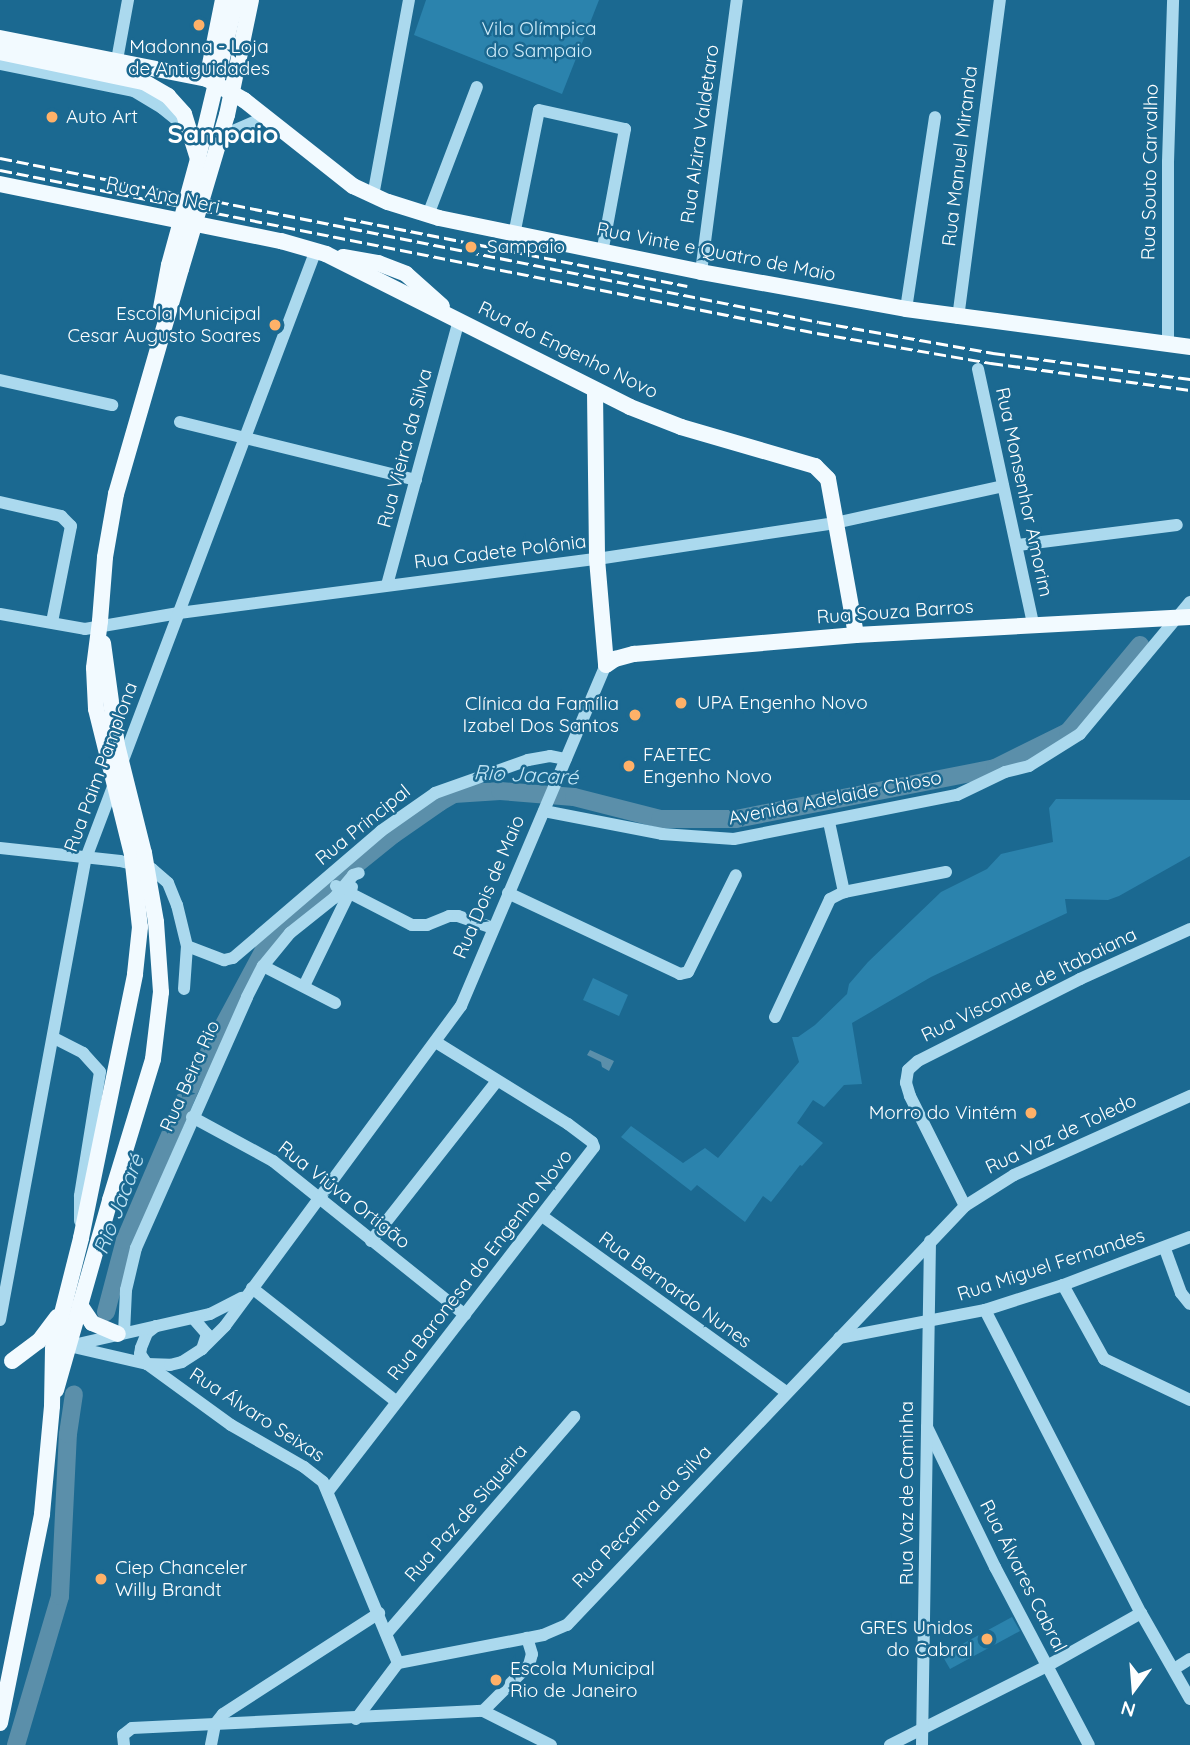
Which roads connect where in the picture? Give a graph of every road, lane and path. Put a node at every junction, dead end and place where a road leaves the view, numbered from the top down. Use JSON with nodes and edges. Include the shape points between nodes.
{"nodes":[{"id":1,"x":128,"y":0,"type":"edge"},
{"id":2,"x":223,"y":0,"type":"edge"},
{"id":3,"x":236,"y":0,"type":"edge"},
{"id":4,"x":251,"y":0,"type":"edge"},
{"id":5,"x":409,"y":0,"type":"edge"},
{"id":6,"x":737,"y":0,"type":"edge"},
{"id":7,"x":1000,"y":0,"type":"edge"},
{"id":8,"x":1173,"y":0,"type":"edge"},
{"id":9,"x":0,"y":38,"type":"edge"},
{"id":10,"x":0,"y":52,"type":"edge"},
{"id":11,"x":117,"y":60,"type":"junction"},
{"id":12,"x":0,"y":64,"type":"edge"},
{"id":13,"x":207,"y":79,"type":"junction"},
{"id":14,"x":477,"y":87,"type":"dead end"},
{"id":15,"x":265,"y":117,"type":"junction"},
{"id":16,"x":935,"y":117,"type":"dead end"},
{"id":17,"x":198,"y":159,"type":"junction"},
{"id":18,"x":0,"y":184,"type":"edge"},
{"id":19,"x":373,"y":196,"type":"junction"},
{"id":20,"x":428,"y":215,"type":"junction"},
{"id":21,"x":514,"y":235,"type":"junction"},
{"id":22,"x":321,"y":252,"type":"junction"},
{"id":23,"x":602,"y":253,"type":"junction"},
{"id":24,"x":175,"y":267,"type":"junction"},
{"id":25,"x":701,"y":272,"type":"junction"},
{"id":26,"x":906,"y":309,"type":"junction"},
{"id":27,"x":958,"y":318,"type":"junction"},
{"id":28,"x":457,"y":319,"type":"junction"},
{"id":29,"x":1168,"y":345,"type":"junction"},
{"id":30,"x":1190,"y":347,"type":"edge"},
{"id":31,"x":978,"y":369,"type":"dead end"},
{"id":32,"x":0,"y":380,"type":"edge"},
{"id":33,"x":595,"y":391,"type":"junction"},
{"id":34,"x":112,"y":405,"type":"dead end"},
{"id":35,"x":180,"y":422,"type":"dead end"},
{"id":36,"x":243,"y":437,"type":"junction"},
{"id":37,"x":416,"y":480,"type":"junction"},
{"id":38,"x":1003,"y":486,"type":"junction"},
{"id":39,"x":0,"y":502,"type":"edge"},
{"id":40,"x":835,"y":523,"type":"junction"},
{"id":41,"x":1177,"y":525,"type":"dead end"},
{"id":42,"x":1018,"y":545,"type":"junction"},
{"id":43,"x":597,"y":559,"type":"junction"},
{"id":44,"x":387,"y":585,"type":"junction"},
{"id":45,"x":1190,"y":602,"type":"edge"},
{"id":46,"x":179,"y":613,"type":"junction"},
{"id":47,"x":0,"y":614,"type":"edge"},
{"id":48,"x":1184,"y":617,"type":"edge"},
{"id":49,"x":100,"y":621,"type":"junction"},
{"id":50,"x":52,"y":622,"type":"junction"},
{"id":51,"x":1033,"y":623,"type":"junction"},
{"id":52,"x":856,"y":635,"type":"junction"},
{"id":53,"x":606,"y":666,"type":"junction"},
{"id":54,"x":131,"y":740,"type":"junction"},
{"id":55,"x":566,"y":759,"type":"junction"},
{"id":56,"x":546,"y":806,"type":"junction"},
{"id":57,"x":829,"y":822,"type":"junction"},
{"id":58,"x":0,"y":848,"type":"edge"},
{"id":59,"x":86,"y":858,"type":"junction"},
{"id":60,"x":152,"y":869,"type":"junction"},
{"id":61,"x":946,"y":872,"type":"dead end"},
{"id":62,"x":359,"y":873,"type":"dead end"},
{"id":63,"x":736,"y":875,"type":"dead end"},
{"id":64,"x":337,"y":887,"type":"junction"},
{"id":65,"x":845,"y":892,"type":"junction"},
{"id":66,"x":508,"y":893,"type":"junction"},
{"id":67,"x":493,"y":928,"type":"junction"},
{"id":68,"x":1190,"y":929,"type":"edge"},
{"id":69,"x":187,"y":946,"type":"junction"},
{"id":70,"x":263,"y":966,"type":"junction"},
{"id":71,"x":304,"y":986,"type":"junction"},
{"id":72,"x":184,"y":989,"type":"dead end"},
{"id":73,"x":335,"y":1003,"type":"dead end"},
{"id":74,"x":775,"y":1017,"type":"dead end"},
{"id":75,"x":54,"y":1038,"type":"junction"},
{"id":76,"x":436,"y":1042,"type":"junction"},
{"id":77,"x":496,"y":1082,"type":"junction"},
{"id":78,"x":1190,"y":1096,"type":"edge"},
{"id":79,"x":192,"y":1117,"type":"junction"},
{"id":80,"x":318,"y":1199,"type":"junction"},
{"id":81,"x":965,"y":1206,"type":"junction"},
{"id":82,"x":542,"y":1216,"type":"junction"},
{"id":83,"x":1190,"y":1237,"type":"edge"},
{"id":84,"x":81,"y":1238,"type":"junction"},
{"id":85,"x":371,"y":1241,"type":"junction"},
{"id":86,"x":930,"y":1241,"type":"junction"},
{"id":87,"x":1165,"y":1249,"type":"junction"},
{"id":88,"x":1063,"y":1285,"type":"junction"},
{"id":89,"x":249,"y":1292,"type":"junction"},
{"id":90,"x":73,"y":1304,"type":"junction"},
{"id":91,"x":1190,"y":1304,"type":"edge"},
{"id":92,"x":985,"y":1310,"type":"junction"},
{"id":93,"x":465,"y":1315,"type":"junction"},
{"id":94,"x":194,"y":1318,"type":"junction"},
{"id":95,"x":0,"y":1320,"type":"edge"},
{"id":96,"x":928,"y":1321,"type":"junction"},
{"id":97,"x":156,"y":1326,"type":"junction"},
{"id":98,"x":121,"y":1334,"type":"junction"},
{"id":99,"x":839,"y":1338,"type":"junction"},
{"id":100,"x":61,"y":1347,"type":"junction"},
{"id":101,"x":202,"y":1349,"type":"junction"},
{"id":102,"x":6,"y":1363,"type":"edge"},
{"id":103,"x":147,"y":1364,"type":"junction"},
{"id":104,"x":787,"y":1393,"type":"junction"},
{"id":105,"x":1190,"y":1399,"type":"edge"},
{"id":106,"x":397,"y":1402,"type":"junction"},
{"id":107,"x":574,"y":1417,"type":"dead end"},
{"id":108,"x":925,"y":1422,"type":"junction"},
{"id":109,"x":329,"y":1490,"type":"junction"},
{"id":110,"x":379,"y":1613,"type":"junction"},
{"id":111,"x":1141,"y":1613,"type":"junction"},
{"id":112,"x":387,"y":1633,"type":"junction"},
{"id":113,"x":527,"y":1638,"type":"junction"},
{"id":114,"x":1190,"y":1659,"type":"edge"},
{"id":115,"x":398,"y":1662,"type":"junction"},
{"id":116,"x":1047,"y":1666,"type":"junction"},
{"id":117,"x":1174,"y":1669,"type":"junction"},
{"id":118,"x":1190,"y":1699,"type":"edge"},
{"id":119,"x":483,"y":1711,"type":"junction"},
{"id":120,"x":356,"y":1719,"type":"junction"},
{"id":121,"x":0,"y":1723,"type":"edge"},
{"id":122,"x":215,"y":1724,"type":"junction"},
{"id":123,"x":922,"y":1729,"type":"junction"},
{"id":124,"x":123,"y":1740,"type":"edge"},
{"id":125,"x":211,"y":1745,"type":"edge"},
{"id":126,"x":551,"y":1745,"type":"edge"},
{"id":127,"x":890,"y":1745,"type":"edge"},
{"id":128,"x":922,"y":1745,"type":"edge"},
{"id":129,"x":1089,"y":1745,"type":"edge"}],
"edges":[{"from":1,"to":11,"type":"street"},
{"from":2,"to":13,"type":"main road"},
{"from":3,"to":17,"type":"main road","bridge":true},
{"from":4,"to":24,"type":"main road","bridge":true,"via":[[226,115]]},
{"from":5,"to":19,"type":"street"},
{"from":6,"to":25,"type":"street","name":"Rua Alzira Valdetaro"},
{"from":7,"to":27,"type":"street","name":"Rua Manuel Miranda"},
{"from":8,"to":29,"type":"street","name":"Rua Souto Carvalho"},
{"from":9,"to":11,"type":"main road","name":"Rua Vinte e Quatro de Maio"},
{"from":10,"to":17,"type":"main road","bridge":true,"via":[[132,78],[157,88],[184,114]]},
{"from":11,"to":13,"type":"main road","name":"Rua Vinte e Quatro de Maio"},
{"from":12,"to":15,"type":"street","via":[[134,91],[198,137],[215,139]]},
{"from":13,"to":15,"type":"main road","name":"Rua Vinte e Quatro de Maio"},
{"from":14,"to":20,"type":"street"},
{"from":15,"to":19,"type":"main road","name":"Rua Vinte e Quatro de Maio","via":[[353,186]]},
{"from":16,"to":26,"type":"street"},
{"from":17,"to":24,"type":"main road","bridge":true},
{"from":18,"to":22,"type":"main road","name":"Rua Ana Neri"},
{"from":19,"to":20,"type":"main road","name":"Rua Vinte e Quatro de Maio"},
{"from":20,"to":21,"type":"main road","name":"Rua Vinte e Quatro de Maio"},
{"from":21,"to":23,"type":"main road","name":"Rua Vinte e Quatro de Maio"},
{"from":21,"to":23,"type":"street","via":[[539,110],[625,129]]},
{"from":22,"to":28,"type":"main road","name":"Rua do Engenho Novo","via":[[378,263],[406,274]]},
{"from":22,"to":36,"type":"street","name":"Rua Paim Pamplona"},
{"from":23,"to":25,"type":"main road","name":"Rua Vinte e Quatro de Maio"},
{"from":24,"to":49,"type":"main road","via":[[158,346],[126,453],[105,557]]},
{"from":25,"to":26,"type":"main road","name":"Rua Vinte e Quatro de Maio"},
{"from":26,"to":27,"type":"main road","name":"Rua Vinte e Quatro de Maio"},
{"from":27,"to":29,"type":"main road","name":"Rua Vinte e Quatro de Maio"},
{"from":28,"to":33,"type":"main road","name":"Rua do Engenho Novo"},
{"from":28,"to":37,"type":"street","name":"Rua Vieira da Silva"},
{"from":29,"to":30,"type":"main road","name":"Rua Vinte e Quatro de Maio"},
{"from":31,"to":38,"type":"street","name":"Rua Monsenhor Amorim"},
{"from":32,"to":34,"type":"street"},
{"from":33,"to":40,"type":"main road","name":"Rua do Engenho Novo","via":[[681,427],[816,467],[828,479]]},
{"from":33,"to":43,"type":"main road","name":"Rua Dois de Maio"},
{"from":35,"to":36,"type":"street"},
{"from":36,"to":37,"type":"street"},
{"from":36,"to":46,"type":"street","name":"Rua Paim Pamplona"},
{"from":37,"to":44,"type":"street","name":"Rua Vieira da Silva"},
{"from":38,"to":40,"type":"street","name":"Rua Cadete Polônia"},
{"from":38,"to":42,"type":"street","name":"Rua Monsenhor Amorim"},
{"from":39,"to":50,"type":"street","via":[[61,516],[71,526]]},
{"from":40,"to":43,"type":"street","name":"Rua Cadete Polônia"},
{"from":40,"to":52,"type":"main road","name":"Rua do Engenho Novo"},
{"from":41,"to":42,"type":"street"},
{"from":42,"to":51,"type":"street","name":"Rua Monsenhor Amorim"},
{"from":43,"to":44,"type":"street","name":"Rua Cadete Polônia"},
{"from":43,"to":53,"type":"main road","name":"Rua Dois de Maio"},
{"from":44,"to":46,"type":"street","name":"Rua Cadete Polônia"},
{"from":45,"to":48,"type":"street","name":"Avenida Adelaide Chioso"},
{"from":46,"to":50,"type":"street","name":"Rua Cadete Polônia","via":[[85,629]]},
{"from":46,"to":54,"type":"street","name":"Rua Paim Pamplona"},
{"from":47,"to":50,"type":"street","name":"Rua Cadete Polônia"},
{"from":48,"to":51,"type":"main road","name":"Rua Souza Barros"},
{"from":48,"to":57,"type":"street","name":"Avenida Adelaide Chioso","via":[[1080,734],[1029,766],[957,794]]},
{"from":49,"to":84,"type":"main road","bridge":true,"via":[[94,668],[96,709],[135,877],[140,927],[135,974]]},
{"from":49,"to":90,"type":"main road","bridge":true,"via":[[117,745],[156,922],[162,992],[153,1059]]},
{"from":51,"to":52,"type":"main road","name":"Rua Souza Barros"},
{"from":52,"to":53,"type":"main road","name":"Rua Souza Barros","via":[[634,654]]},
{"from":53,"to":55,"type":"street","name":"Rua Dois de Maio"},
{"from":54,"to":59,"type":"street","name":"Rua Paim Pamplona"},
{"from":54,"to":60,"type":"street","via":[[131,774]]},
{"from":55,"to":56,"type":"street","name":"Rua Dois de Maio"},
{"from":55,"to":64,"type":"street","name":"Rua Principal","via":[[536,758],[448,786],[381,831]]},
{"from":56,"to":57,"type":"street","name":"Avenida Adelaide Chioso","via":[[662,834],[714,840]]},
{"from":56,"to":66,"type":"street","name":"Rua Dois de Maio"},
{"from":57,"to":65,"type":"street"},
{"from":58,"to":59,"type":"street"},
{"from":59,"to":60,"type":"street"},
{"from":59,"to":75,"type":"street","name":"Rua Paim Pamplona"},
{"from":60,"to":69,"type":"street","via":[[172,889]]},
{"from":61,"to":65,"type":"street"},
{"from":62,"to":64,"type":"street","via":[[360,878]]},
{"from":63,"to":66,"type":"street","via":[[688,972],[680,974]]},
{"from":64,"to":67,"type":"street","via":[[420,927],[458,916]]},
{"from":64,"to":69,"type":"street","name":"Rua Principal","via":[[233,958],[224,960]]},
{"from":64,"to":70,"type":"street","name":"Rua Beira Rio"},
{"from":64,"to":71,"type":"street"},
{"from":65,"to":74,"type":"street","via":[[827,902]]},
{"from":66,"to":67,"type":"street","name":"Rua Dois de Maio"},
{"from":67,"to":76,"type":"street","name":"Rua Dois de Maio","via":[[461,1006]]},
{"from":68,"to":81,"type":"street","name":"Rua Visconde de Itabaiana","via":[[1080,979],[908,1070],[910,1096]]},
{"from":69,"to":72,"type":"street"},
{"from":70,"to":71,"type":"street"},
{"from":70,"to":79,"type":"street","name":"Rua Beira Rio"},
{"from":71,"to":73,"type":"street"},
{"from":75,"to":84,"type":"street","via":[[83,1053],[100,1072],[80,1196]]},
{"from":75,"to":95,"type":"street","name":"Rua Paim Pamplona"},
{"from":76,"to":77,"type":"street","name":"Rua Baronesa do Engenho Novo"},
{"from":76,"to":80,"type":"street","name":"Rua Dois de Maio"},
{"from":77,"to":82,"type":"street","name":"Rua Baronesa do Engenho Novo","via":[[594,1147]]},
{"from":77,"to":85,"type":"street"},
{"from":78,"to":81,"type":"street","name":"Rua Vaz de Toledo","via":[[1022,1171]]},
{"from":79,"to":80,"type":"street","name":"Rua Viúva Ortigão","via":[[273,1161]]},
{"from":79,"to":98,"type":"street","name":"Rua Beira Rio","via":[[136,1248]]},
{"from":80,"to":85,"type":"street","name":"Rua Viúva Ortigão"},
{"from":80,"to":89,"type":"street","name":"Rua Dois de Maio"},
{"from":81,"to":86,"type":"street","name":"Rua Vaz de Toledo"},
{"from":82,"to":93,"type":"street","name":"Rua Baronesa do Engenho Novo"},
{"from":82,"to":104,"type":"street","name":"Rua Bernardo Nunes"},
{"from":83,"to":87,"type":"street","name":"Rua Miguel Fernandes"},
{"from":84,"to":90,"type":"main road"},
{"from":85,"to":93,"type":"street","name":"Rua Viúva Ortigão"},
{"from":86,"to":96,"type":"street","name":"Rua Vaz de Caminha"},
{"from":86,"to":99,"type":"street","name":"Rua Vaz de Toledo"},
{"from":87,"to":88,"type":"street","name":"Rua Miguel Fernandes"},
{"from":87,"to":91,"type":"street","via":[[1181,1293]]},
{"from":88,"to":92,"type":"street","name":"Rua Miguel Fernandes"},
{"from":88,"to":105,"type":"street","via":[[1104,1359]]},
{"from":89,"to":94,"type":"street","via":[[220,1310]]},
{"from":89,"to":101,"type":"street","name":"Rua Dois de Maio"},
{"from":89,"to":106,"type":"street"},
{"from":90,"to":98,"type":"main road","via":[[92,1323]]},
{"from":90,"to":100,"type":"main road"},
{"from":90,"to":102,"type":"main road","via":[[45,1334]]},
{"from":92,"to":96,"type":"street","name":"Rua Miguel Fernandes"},
{"from":92,"to":111,"type":"street"},
{"from":93,"to":106,"type":"street","name":"Rua Baronesa do Engenho Novo"},
{"from":94,"to":97,"type":"street"},
{"from":94,"to":101,"type":"street","via":[[207,1334]]},
{"from":96,"to":99,"type":"street","name":"Rua Miguel Fernandes"},
{"from":96,"to":108,"type":"street","name":"Rua Vaz de Caminha"},
{"from":97,"to":98,"type":"street"},
{"from":97,"to":103,"type":"street","via":[[141,1348]]},
{"from":98,"to":100,"type":"street"},
{"from":99,"to":104,"type":"street","name":"Rua Peçanha da Silva"},
{"from":100,"to":102,"type":"main road"},
{"from":100,"to":103,"type":"street"},
{"from":100,"to":121,"type":"main road","via":[[39,1532]]},
{"from":101,"to":103,"type":"street","via":[[182,1362]]},
{"from":103,"to":109,"type":"street","name":"Rua Álvaro Seixas","via":[[231,1425],[304,1467]]},
{"from":104,"to":113,"type":"street","name":"Rua Peçanha da Silva","via":[[567,1625]]},
{"from":106,"to":109,"type":"street","name":"Rua Baronesa do Engenho Novo"},
{"from":107,"to":112,"type":"street","name":"Rua Paz de Siqueira"},
{"from":108,"to":116,"type":"street","name":"Rua Álvares Cabral"},
{"from":108,"to":123,"type":"street","name":"Rua Vaz de Caminha","via":[[927,1580]]},
{"from":109,"to":110,"type":"street","name":"Rua Álvaro Seixas"},
{"from":110,"to":112,"type":"street","name":"Rua Álvaro Seixas"},
{"from":110,"to":122,"type":"street","via":[[229,1710]]},
{"from":111,"to":116,"type":"street"},
{"from":111,"to":117,"type":"street"},
{"from":112,"to":115,"type":"street","name":"Rua Álvaro Seixas"},
{"from":113,"to":115,"type":"street","name":"Rua Peçanha da Silva"},
{"from":113,"to":119,"type":"street","via":[[532,1654],[529,1665]]},
{"from":114,"to":117,"type":"street"},
{"from":115,"to":120,"type":"street"},
{"from":116,"to":123,"type":"street"},
{"from":116,"to":129,"type":"street","name":"Rua Álvares Cabral"},
{"from":117,"to":118,"type":"street"},
{"from":119,"to":120,"type":"street"},
{"from":119,"to":126,"type":"street"},
{"from":120,"to":122,"type":"street"},
{"from":122,"to":124,"type":"street","via":[[132,1728]]},
{"from":122,"to":125,"type":"street"},
{"from":123,"to":127,"type":"street"},
{"from":123,"to":128,"type":"street","name":"Rua Vaz de Caminha"}]}
